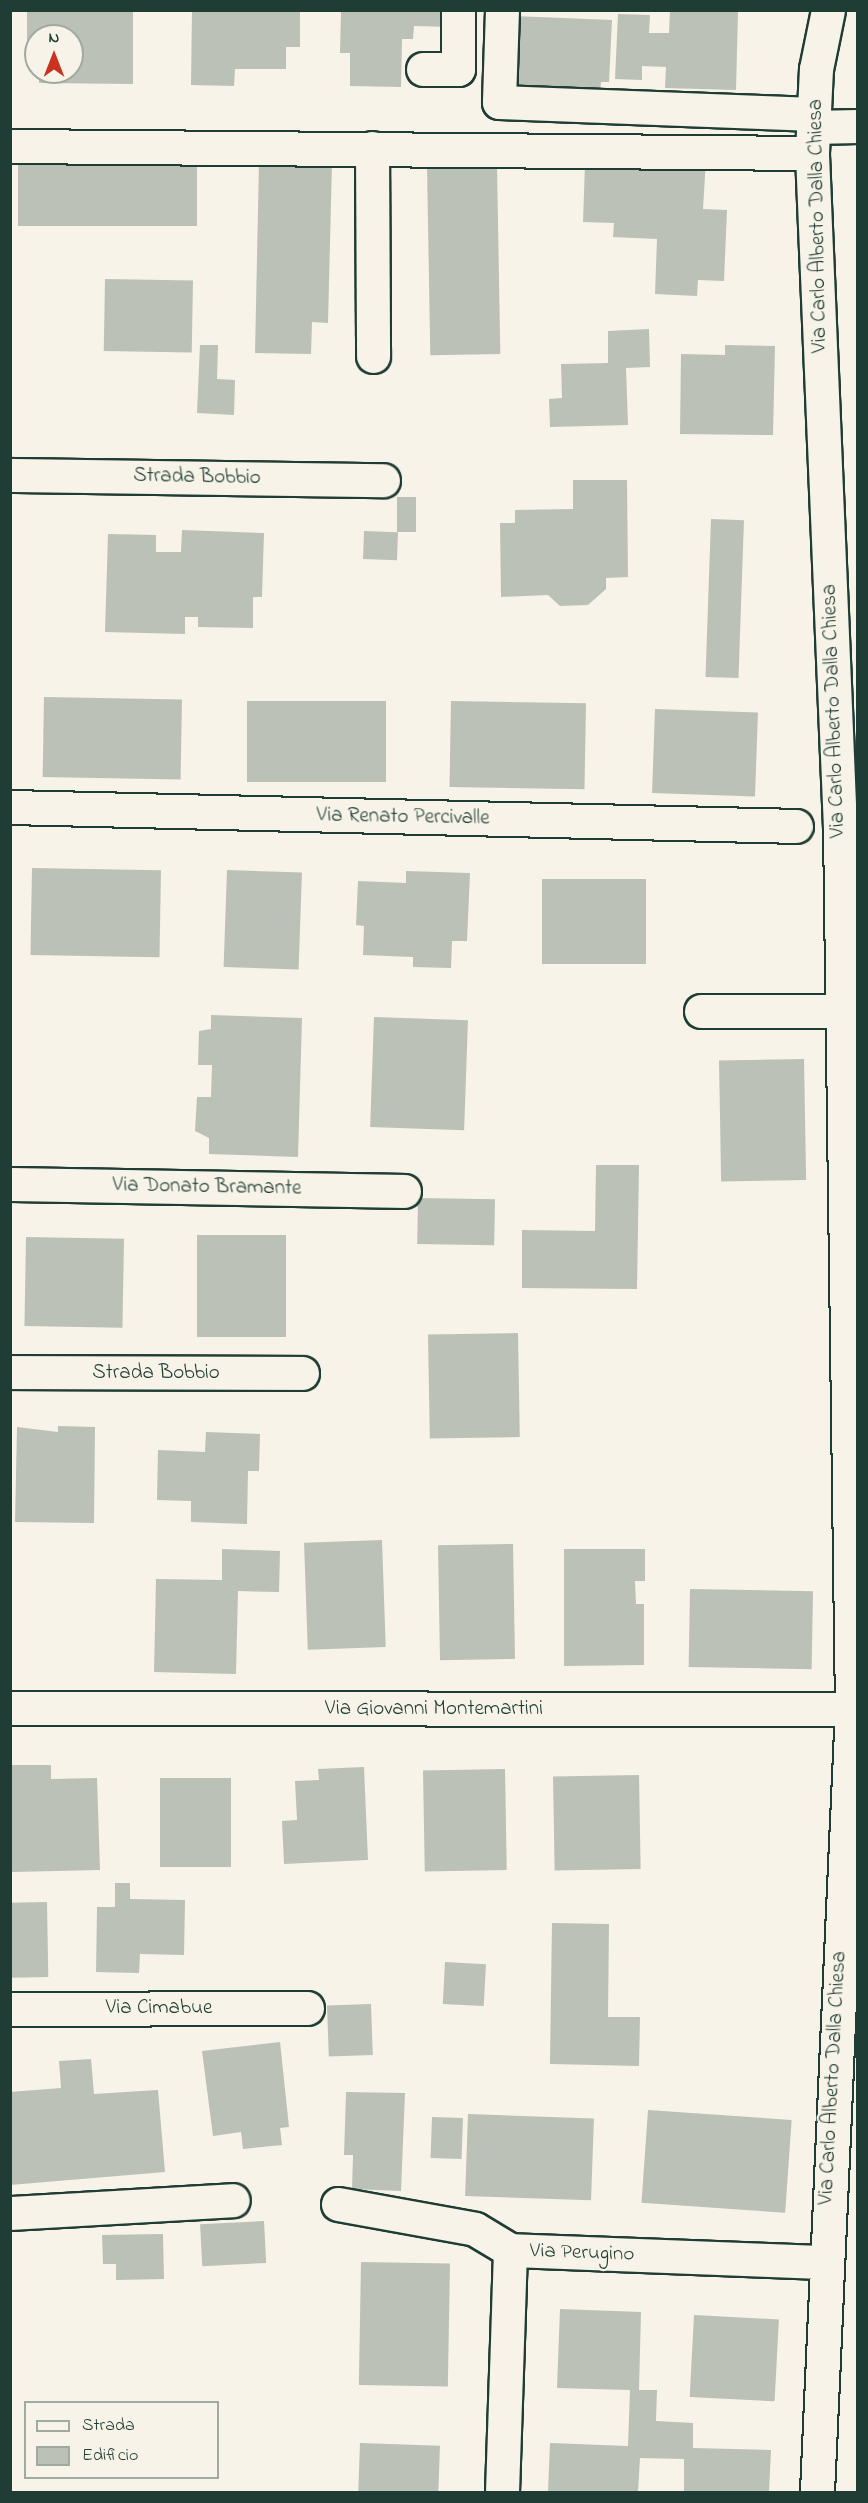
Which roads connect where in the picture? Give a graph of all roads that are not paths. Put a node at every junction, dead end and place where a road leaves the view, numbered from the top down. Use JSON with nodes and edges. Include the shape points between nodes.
{"nodes":[{"id":1,"x":458,"y":10,"type":"edge"},
{"id":2,"x":502,"y":10,"type":"edge"},
{"id":3,"x":828,"y":10,"type":"edge"},
{"id":4,"x":423,"y":69,"type":"dead end"},
{"id":5,"x":858,"y":126,"type":"edge"},
{"id":6,"x":813,"y":131,"type":"junction"},
{"id":7,"x":10,"y":146,"type":"edge"},
{"id":8,"x":372,"y":148,"type":"junction"},
{"id":9,"x":373,"y":356,"type":"dead end"},
{"id":10,"x":10,"y":475,"type":"edge"},
{"id":11,"x":383,"y":480,"type":"dead end"},
{"id":12,"x":10,"y":807,"type":"edge"},
{"id":13,"x":796,"y":826,"type":"dead end"},
{"id":14,"x":701,"y":1011,"type":"dead end"},
{"id":15,"x":842,"y":1011,"type":"junction"},
{"id":16,"x":10,"y":1184,"type":"edge"},
{"id":17,"x":404,"y":1191,"type":"dead end"},
{"id":18,"x":850,"y":1214,"type":"edge"},
{"id":19,"x":10,"y":1372,"type":"edge"},
{"id":20,"x":302,"y":1373,"type":"dead end"},
{"id":21,"x":10,"y":1708,"type":"edge"},
{"id":22,"x":855,"y":1709,"type":"edge"},
{"id":23,"x":307,"y":2008,"type":"dead end"},
{"id":24,"x":10,"y":2009,"type":"edge"},
{"id":25,"x":233,"y":2200,"type":"dead end"},
{"id":26,"x":338,"y":2204,"type":"dead end"},
{"id":27,"x":10,"y":2213,"type":"edge"},
{"id":28,"x":510,"y":2250,"type":"junction"},
{"id":29,"x":824,"y":2262,"type":"junction"},
{"id":30,"x":502,"y":2493,"type":"edge"},
{"id":31,"x":817,"y":2493,"type":"edge"}],
"edges":[{"from":1,"to":4,"type":"street","via":[[458,69]]},
{"from":2,"to":6,"type":"street","via":[[499,102]]},
{"from":3,"to":6,"type":"street","name":"Via Carlo Alberto Dalla Chiesa"},
{"from":5,"to":6,"type":"street"},
{"from":6,"to":8,"type":"street"},
{"from":6,"to":15,"type":"street","name":"Via Carlo Alberto Dalla Chiesa","via":[[840,828]]},
{"from":7,"to":8,"type":"street"},
{"from":8,"to":9,"type":"street"},
{"from":10,"to":11,"type":"street","name":"Strada Bobbio"},
{"from":12,"to":13,"type":"street","name":"Via Renato Percivalle"},
{"from":14,"to":15,"type":"street"},
{"from":15,"to":18,"type":"street","name":"Via Carlo Alberto Dalla Chiesa"},
{"from":16,"to":17,"type":"street","name":"Via Donato Bramante"},
{"from":18,"to":22,"type":"street","name":"Via Carlo Alberto Dalla Chiesa"},
{"from":19,"to":20,"type":"street","name":"Strada Bobbio"},
{"from":21,"to":22,"type":"street","name":"Via Giovanni Montemartini"},
{"from":22,"to":29,"type":"street","name":"Via Carlo Alberto Dalla Chiesa"},
{"from":23,"to":24,"type":"street","name":"Via Cimabue"},
{"from":25,"to":27,"type":"street"},
{"from":26,"to":28,"type":"street","via":[[475,2229]]},
{"from":28,"to":29,"type":"street","name":"Via Perugino"},
{"from":28,"to":30,"type":"street","name":"Via Perugino"},
{"from":29,"to":31,"type":"street","name":"Via Carlo Alberto Dalla Chiesa"}]}
